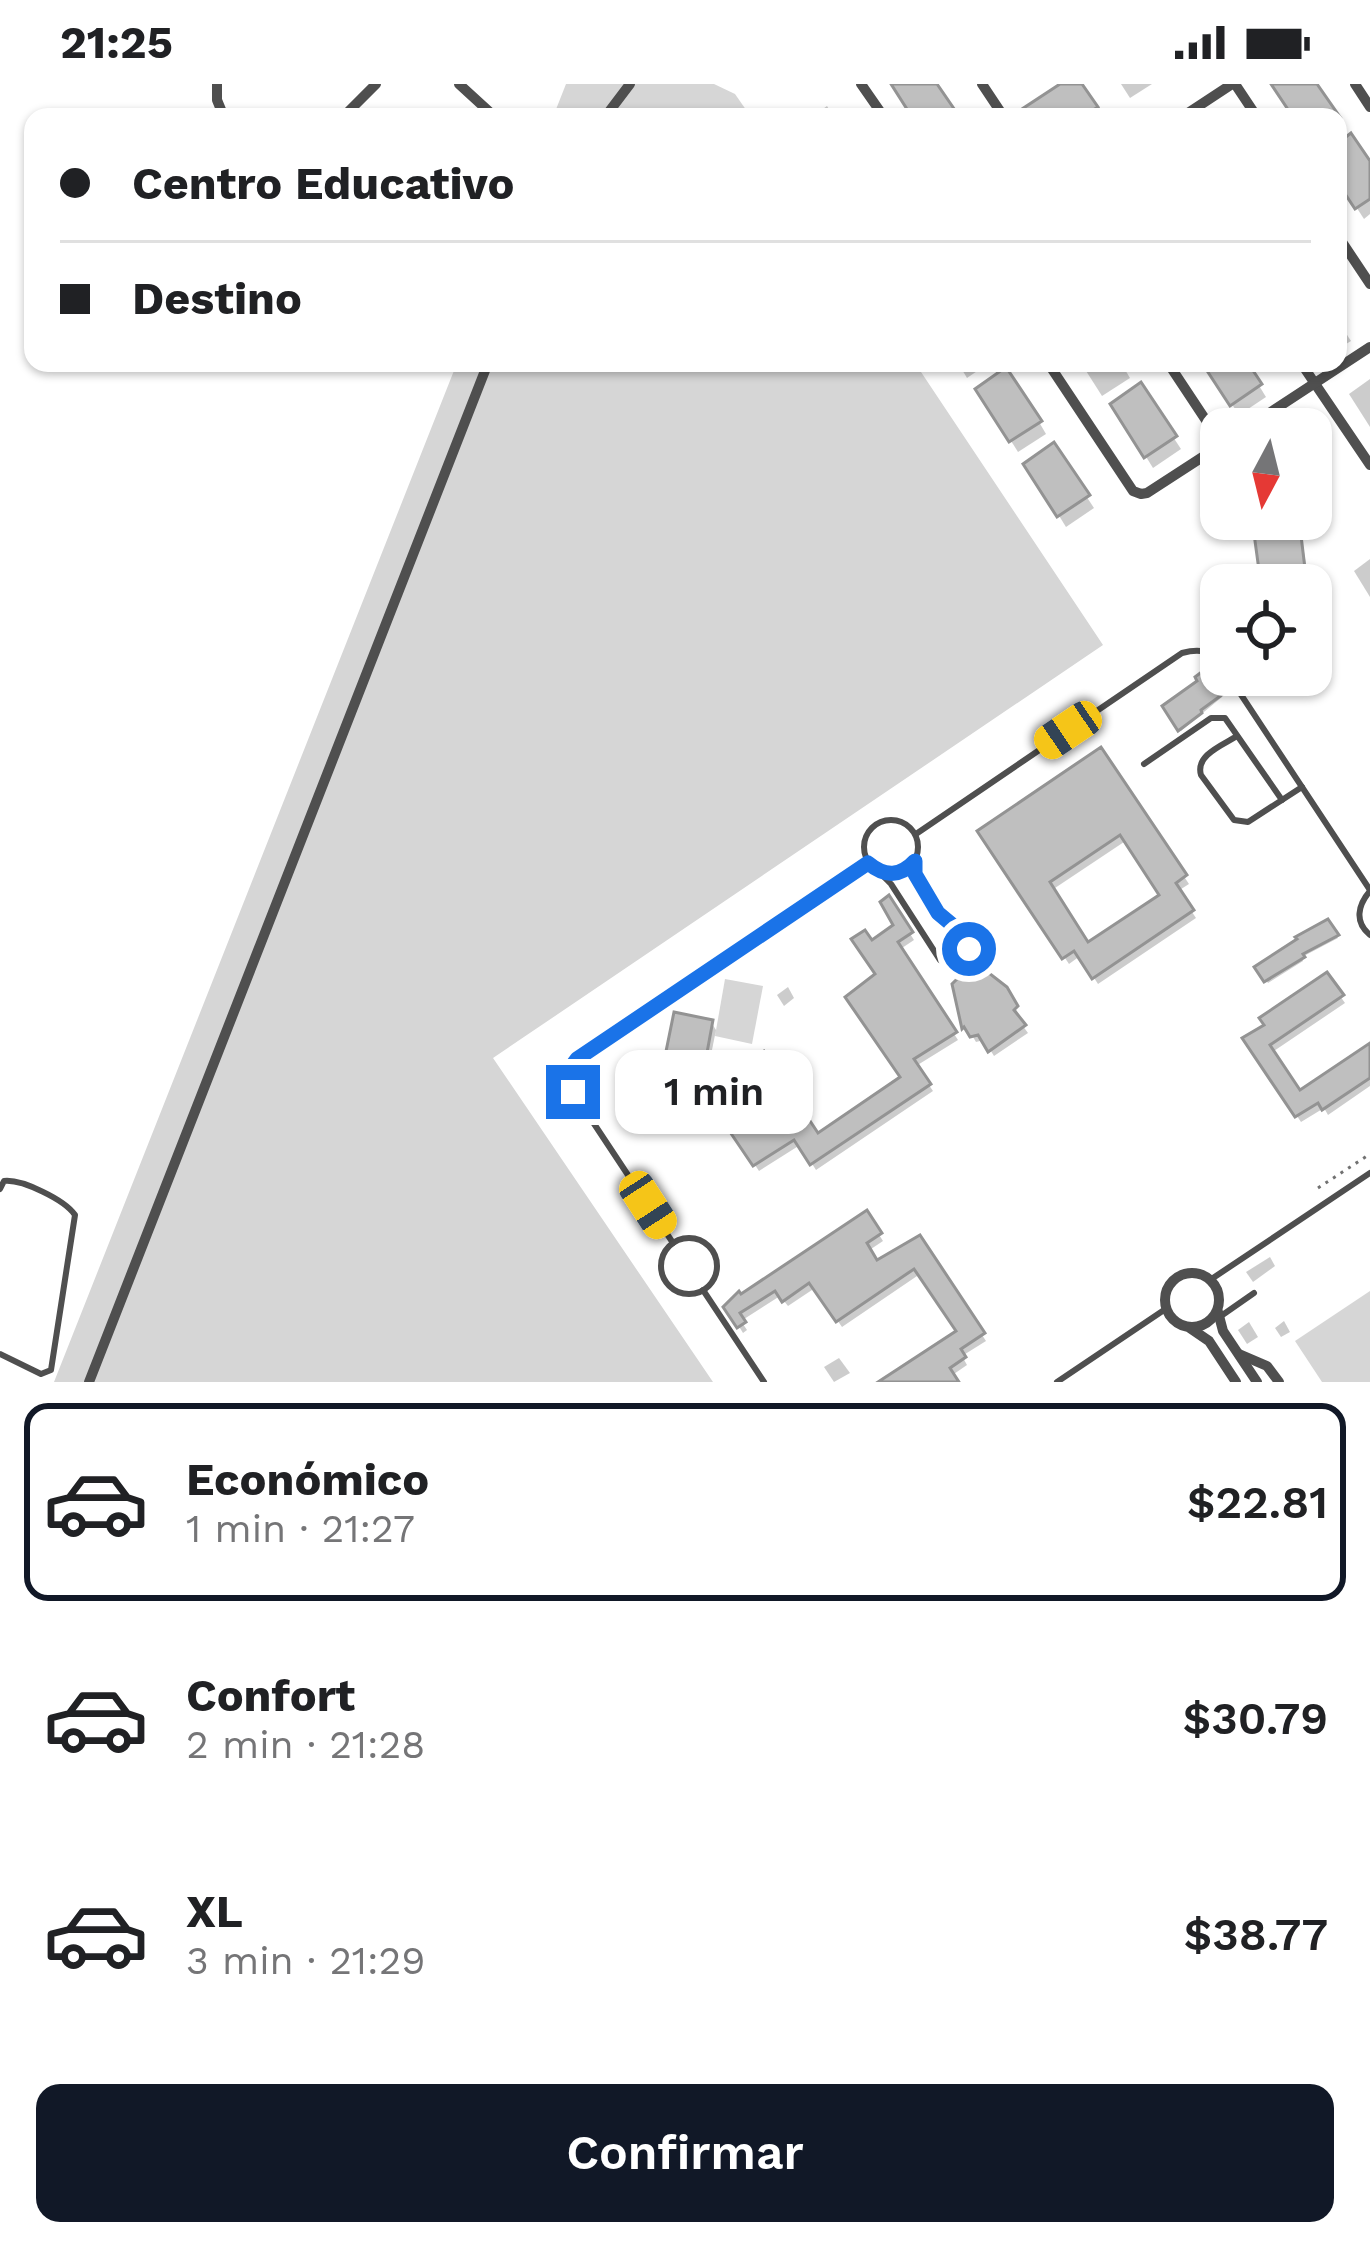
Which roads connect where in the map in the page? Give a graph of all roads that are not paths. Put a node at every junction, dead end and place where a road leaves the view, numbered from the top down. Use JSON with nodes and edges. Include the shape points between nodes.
{"nodes":[{"id":1,"x":376,"y":84,"type":"edge"},
{"id":2,"x":459,"y":84,"type":"edge"},
{"id":3,"x":1233,"y":84,"type":"edge"},
{"id":4,"x":1354,"y":84,"type":"edge"},
{"id":5,"x":1370,"y":107,"type":"edge"},
{"id":6,"x":352,"y":108,"type":"edge"},
{"id":7,"x":485,"y":108,"type":"edge"},
{"id":8,"x":1196,"y":108,"type":"edge"},
{"id":9,"x":1347,"y":250,"type":"edge"},
{"id":10,"x":1370,"y":284,"type":"edge"},
{"id":11,"x":484,"y":372,"type":"edge"},
{"id":12,"x":1054,"y":372,"type":"edge"},
{"id":13,"x":1174,"y":372,"type":"edge"},
{"id":14,"x":1307,"y":372,"type":"edge"},
{"id":15,"x":1332,"y":372,"type":"edge"},
{"id":16,"x":1315,"y":383,"type":"junction"},
{"id":17,"x":1277,"y":408,"type":"edge"},
{"id":18,"x":1200,"y":412,"type":"edge"},
{"id":19,"x":1200,"y":458,"type":"edge"},
{"id":20,"x":1370,"y":465,"type":"edge"},
{"id":21,"x":1200,"y":650,"type":"edge"},
{"id":22,"x":1242,"y":696,"type":"edge"},
{"id":23,"x":1238,"y":735,"type":"junction"},
{"id":24,"x":1144,"y":764,"type":"dead end"},
{"id":25,"x":1302,"y":787,"type":"junction"},
{"id":26,"x":1282,"y":800,"type":"junction"},
{"id":27,"x":916,"y":834,"type":"junction"},
{"id":28,"x":915,"y":861,"type":"junction"},
{"id":29,"x":868,"y":863,"type":"junction"},
{"id":30,"x":879,"y":872,"type":"junction"},
{"id":31,"x":1370,"y":891,"type":"edge"},
{"id":32,"x":1370,"y":935,"type":"edge"},
{"id":33,"x":1370,"y":1173,"type":"edge"},
{"id":34,"x":0,"y":1189,"type":"edge"},
{"id":35,"x":673,"y":1243,"type":"junction"},
{"id":36,"x":1210,"y":1280,"type":"junction"},
{"id":37,"x":702,"y":1290,"type":"junction"},
{"id":38,"x":1254,"y":1293,"type":"dead end"},
{"id":39,"x":1219,"y":1302,"type":"junction"},
{"id":40,"x":1167,"y":1308,"type":"junction"},
{"id":41,"x":1218,"y":1318,"type":"junction"},
{"id":42,"x":1186,"y":1327,"type":"junction"},
{"id":43,"x":1233,"y":1347,"type":"junction"},
{"id":44,"x":0,"y":1354,"type":"edge"},
{"id":45,"x":1219,"y":1356,"type":"junction"},
{"id":46,"x":88,"y":1382,"type":"edge"},
{"id":47,"x":764,"y":1382,"type":"edge"},
{"id":48,"x":1057,"y":1382,"type":"edge"},
{"id":49,"x":1222,"y":1382,"type":"edge"},
{"id":50,"x":1236,"y":1382,"type":"edge"},
{"id":51,"x":1257,"y":1382,"type":"edge"},
{"id":52,"x":1279,"y":1382,"type":"edge"}],
"edges":[{"from":1,"to":6,"type":"street"},
{"from":2,"to":7,"type":"street"},
{"from":3,"to":8,"type":"street"},
{"from":4,"to":5,"type":"street"},
{"from":9,"to":10,"type":"street"},
{"from":11,"to":46,"type":"street"},
{"from":12,"to":19,"type":"street","via":[[1133,490],[1148,493]]},
{"from":13,"to":18,"type":"street"},
{"from":14,"to":16,"type":"street"},
{"from":15,"to":16,"type":"street"},
{"from":16,"to":17,"type":"street"},
{"from":16,"to":20,"type":"street"},
{"from":21,"to":27,"type":"lane","via":[[1182,653]]},
{"from":22,"to":25,"type":"lane"},
{"from":23,"to":24,"type":"lane","via":[[1226,718],[1211,718]]},
{"from":23,"to":26,"type":"lane"},
{"from":23,"to":26,"type":"lane","via":[[1202,759],[1202,775],[1242,823]]},
{"from":25,"to":26,"type":"lane"},
{"from":25,"to":31,"type":"lane"},
{"from":27,"to":28,"type":"lane"},
{"from":27,"to":29,"type":"lane","via":[[891,819],[876,823],[866,834]]},
{"from":28,"to":30,"type":"lane","via":[[906,871]]},
{"from":28,"to":30,"type":"lane","via":[[938,913],[968,938],[957,964],[940,960]]},
{"from":29,"to":30,"type":"lane"},
{"from":29,"to":35,"type":"lane","via":[[570,1068],[573,1092]]},
{"from":31,"to":32,"type":"lane","via":[[1359,916]]},
{"from":33,"to":36,"type":"lane"},
{"from":34,"to":44,"type":"lane","via":[[16,1180],[75,1215],[51,1370],[41,1374]]},
{"from":35,"to":37,"type":"lane","via":[[662,1258],[663,1276],[675,1290]]},
{"from":35,"to":37,"type":"lane","via":[[690,1238],[712,1251],[715,1277]]},
{"from":36,"to":39,"type":"street"},
{"from":36,"to":40,"type":"street","via":[[1178,1277],[1167,1290]]},
{"from":37,"to":47,"type":"lane"},
{"from":38,"to":41,"type":"lane"},
{"from":39,"to":41,"type":"street"},
{"from":39,"to":42,"type":"street","via":[[1205,1324]]},
{"from":40,"to":42,"type":"street"},
{"from":40,"to":48,"type":"lane"},
{"from":41,"to":43,"type":"street"},
{"from":42,"to":45,"type":"street"},
{"from":43,"to":51,"type":"street"},
{"from":43,"to":52,"type":"street"},
{"from":45,"to":49,"type":"street"},
{"from":45,"to":50,"type":"street"}]}
